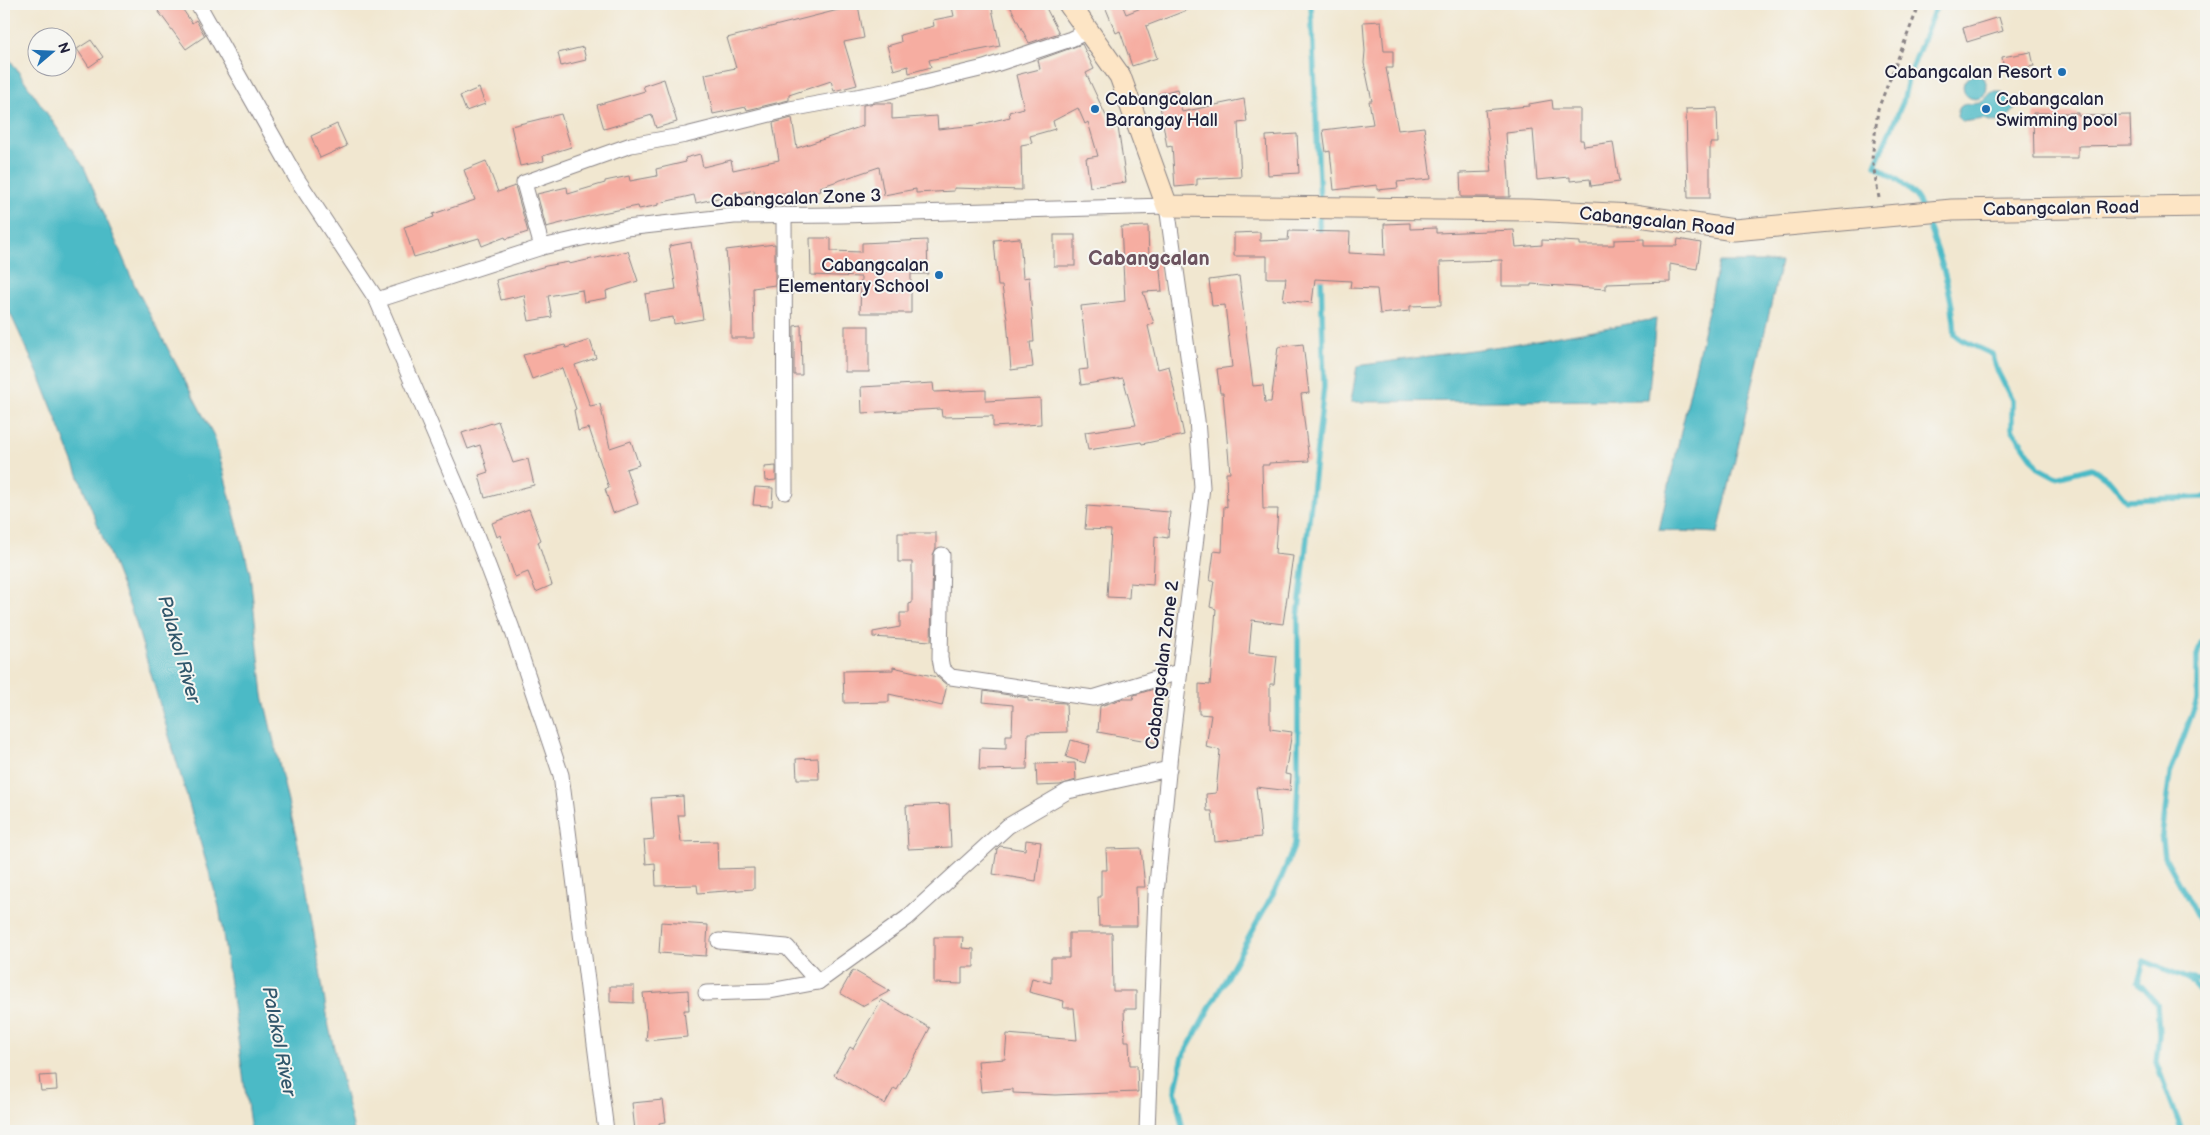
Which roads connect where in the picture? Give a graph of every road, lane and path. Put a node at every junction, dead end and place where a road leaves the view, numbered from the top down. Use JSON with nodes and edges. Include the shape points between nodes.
{"nodes":[{"id":1,"x":198,"y":4,"type":"edge"},
{"id":2,"x":1069,"y":4,"type":"edge"},
{"id":3,"x":1923,"y":4,"type":"edge"},
{"id":4,"x":1088,"y":31,"type":"junction"},
{"id":5,"x":1168,"y":206,"type":"junction"},
{"id":6,"x":2206,"y":206,"type":"edge"},
{"id":7,"x":784,"y":215,"type":"junction"},
{"id":8,"x":1882,"y":215,"type":"junction"},
{"id":9,"x":542,"y":248,"type":"junction"},
{"id":10,"x":377,"y":300,"type":"junction"},
{"id":11,"x":785,"y":492,"type":"dead end"},
{"id":12,"x":942,"y":555,"type":"dead end"},
{"id":13,"x":1179,"y":672,"type":"junction"},
{"id":14,"x":1169,"y":770,"type":"junction"},
{"id":15,"x":719,"y":941,"type":"dead end"},
{"id":16,"x":818,"y":982,"type":"junction"},
{"id":17,"x":706,"y":993,"type":"dead end"},
{"id":18,"x":606,"y":1131,"type":"edge"},
{"id":19,"x":1147,"y":1131,"type":"edge"}],
"edges":[{"from":1,"to":10,"type":"street","via":[[298,178]]},
{"from":2,"to":4,"type":"street"},
{"from":3,"to":8,"type":"path","via":[[1918,8],[1878,109],[1872,159]]},
{"from":4,"to":5,"type":"street","via":[[1120,76]]},
{"from":4,"to":9,"type":"street","via":[[984,68],[631,145],[524,183]]},
{"from":5,"to":7,"type":"street","name":"Cabangcalan Zone 3"},
{"from":5,"to":8,"type":"street","name":"Cabangcalan Road","via":[[1537,210],[1633,215],[1734,230]]},
{"from":5,"to":13,"type":"street","name":"Cabangcalan Zone 2","via":[[1197,420],[1202,487]]},
{"from":6,"to":8,"type":"street","name":"Cabangcalan Road","via":[[1952,210]]},
{"from":7,"to":9,"type":"street","name":"Cabangcalan Zone 3","via":[[734,216],[626,228]]},
{"from":7,"to":11,"type":"street"},
{"from":9,"to":10,"type":"street","name":"Cabangcalan Zone 3"},
{"from":10,"to":18,"type":"street","via":[[464,502],[511,626],[561,775]]},
{"from":12,"to":13,"type":"street","via":[[940,658],[942,669],[951,676],[1093,698]]},
{"from":13,"to":14,"type":"street","name":"Cabangcalan Zone 2"},
{"from":14,"to":16,"type":"street","via":[[1068,791],[1008,826],[907,918]]},
{"from":14,"to":19,"type":"street","name":"Cabangcalan Zone 2","via":[[1156,894]]},
{"from":15,"to":16,"type":"street","via":[[787,947]]},
{"from":16,"to":17,"type":"street","via":[[770,992]]}]}
